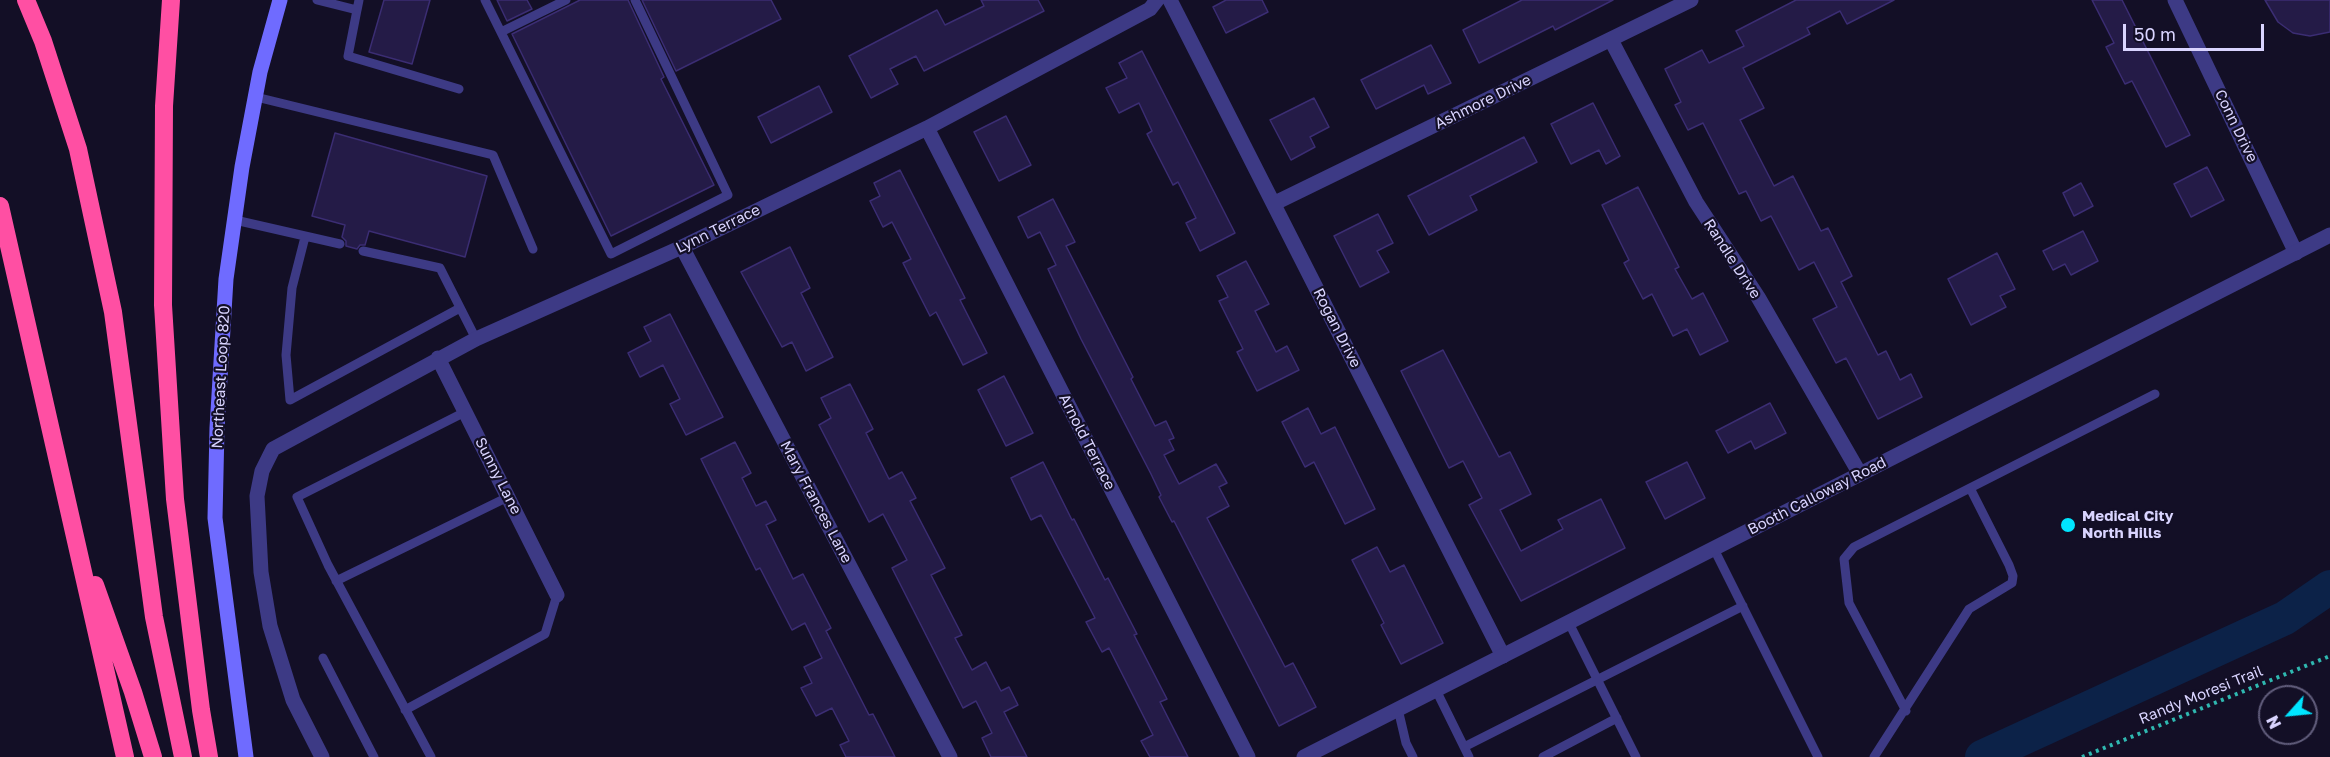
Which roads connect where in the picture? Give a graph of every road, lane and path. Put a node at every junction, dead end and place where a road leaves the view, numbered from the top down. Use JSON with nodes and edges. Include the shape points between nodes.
{"nodes":[{"id":1,"x":26,"y":0,"type":"edge"},
{"id":2,"x":171,"y":0,"type":"edge"},
{"id":3,"x":280,"y":0,"type":"edge"},
{"id":4,"x":317,"y":0,"type":"edge"},
{"id":5,"x":485,"y":0,"type":"edge"},
{"id":6,"x":540,"y":0,"type":"edge"},
{"id":7,"x":566,"y":0,"type":"edge"},
{"id":8,"x":635,"y":0,"type":"edge"},
{"id":9,"x":1157,"y":0,"type":"edge"},
{"id":10,"x":1170,"y":0,"type":"edge"},
{"id":11,"x":1691,"y":0,"type":"edge"},
{"id":12,"x":2175,"y":0,"type":"edge"},
{"id":13,"x":358,"y":5,"type":"edge"},
{"id":14,"x":544,"y":10,"type":"junction"},
{"id":15,"x":501,"y":32,"type":"junction"},
{"id":16,"x":1611,"y":40,"type":"junction"},
{"id":17,"x":459,"y":89,"type":"dead end"},
{"id":18,"x":256,"y":97,"type":"junction"},
{"id":19,"x":927,"y":128,"type":"junction"},
{"id":20,"x":1275,"y":203,"type":"junction"},
{"id":21,"x":0,"y":206,"type":"edge"},
{"id":22,"x":235,"y":220,"type":"junction"},
{"id":23,"x":305,"y":237,"type":"junction"},
{"id":24,"x":2326,"y":237,"type":"edge"},
{"id":25,"x":340,"y":244,"type":"dead end"},
{"id":26,"x":682,"y":247,"type":"junction"},
{"id":27,"x":533,"y":249,"type":"dead end"},
{"id":28,"x":363,"y":251,"type":"dead end"},
{"id":29,"x":2296,"y":253,"type":"junction"},
{"id":30,"x":460,"y":308,"type":"junction"},
{"id":31,"x":476,"y":339,"type":"junction"},
{"id":32,"x":438,"y":358,"type":"junction"},
{"id":33,"x":2155,"y":394,"type":"dead end"},
{"id":34,"x":465,"y":412,"type":"junction"},
{"id":35,"x":1860,"y":474,"type":"junction"},
{"id":36,"x":1970,"y":488,"type":"junction"},
{"id":37,"x":508,"y":497,"type":"junction"},
{"id":38,"x":69,"y":514,"type":"junction"},
{"id":39,"x":1714,"y":549,"type":"junction"},
{"id":40,"x":336,"y":581,"type":"junction"},
{"id":41,"x":557,"y":595,"type":"joint"},
{"id":42,"x":1743,"y":606,"type":"junction"},
{"id":43,"x":1569,"y":622,"type":"junction"},
{"id":44,"x":1503,"y":656,"type":"junction"},
{"id":45,"x":2330,"y":656,"type":"edge"},
{"id":46,"x":323,"y":658,"type":"dead end"},
{"id":47,"x":1597,"y":679,"type":"junction"},
{"id":48,"x":1436,"y":690,"type":"junction"},
{"id":49,"x":1398,"y":709,"type":"junction"},
{"id":50,"x":405,"y":710,"type":"junction"},
{"id":51,"x":1906,"y":711,"type":"junction"},
{"id":52,"x":1617,"y":718,"type":"junction"},
{"id":53,"x":1464,"y":747,"type":"junction"},
{"id":54,"x":125,"y":757,"type":"edge"},
{"id":55,"x":153,"y":757,"type":"edge"},
{"id":56,"x":183,"y":757,"type":"edge"},
{"id":57,"x":209,"y":757,"type":"edge"},
{"id":58,"x":246,"y":757,"type":"edge"},
{"id":59,"x":322,"y":757,"type":"edge"},
{"id":60,"x":374,"y":757,"type":"edge"},
{"id":61,"x":431,"y":757,"type":"edge"},
{"id":62,"x":950,"y":757,"type":"edge"},
{"id":63,"x":1248,"y":757,"type":"edge"},
{"id":64,"x":1304,"y":757,"type":"edge"},
{"id":65,"x":1413,"y":757,"type":"edge"},
{"id":66,"x":1469,"y":757,"type":"edge"},
{"id":67,"x":1543,"y":757,"type":"edge"},
{"id":68,"x":1636,"y":757,"type":"edge"},
{"id":69,"x":1818,"y":757,"type":"edge"},
{"id":70,"x":1874,"y":757,"type":"edge"},
{"id":71,"x":2082,"y":757,"type":"edge"}],
"edges":[{"from":1,"to":56,"type":"highway","via":[[78,149],[113,312],[154,617]]},
{"from":2,"to":57,"type":"highway","via":[[164,106],[163,305],[175,499]]},
{"from":3,"to":18,"type":"main road","name":"Northeast Loop 820"},
{"from":4,"to":13,"type":"lane"},
{"from":5,"to":15,"type":"lane"},
{"from":6,"to":14,"type":"lane"},
{"from":7,"to":14,"type":"lane"},
{"from":8,"to":15,"type":"lane","via":[[728,195],[611,254]]},
{"from":9,"to":19,"type":"street","name":"Lynn Terrace","via":[[1150,9]]},
{"from":10,"to":20,"type":"street","name":"Rogan Drive"},
{"from":11,"to":16,"type":"street","name":"Ashmore Drive"},
{"from":12,"to":29,"type":"street","name":"Conn Drive"},
{"from":13,"to":17,"type":"lane","via":[[348,56]]},
{"from":14,"to":15,"type":"lane"},
{"from":16,"to":20,"type":"street","name":"Ashmore Drive"},
{"from":16,"to":35,"type":"street","name":"Randle Drive","via":[[1696,202],[1758,297]]},
{"from":18,"to":22,"type":"main road","name":"Northeast Loop 820"},
{"from":18,"to":27,"type":"lane","via":[[492,155]]},
{"from":19,"to":26,"type":"street","name":"Lynn Terrace"},
{"from":19,"to":63,"type":"street","name":"Arnold Terrace"},
{"from":20,"to":44,"type":"street","name":"Rogan Drive"},
{"from":21,"to":38,"type":"highway"},
{"from":22,"to":23,"type":"lane"},
{"from":22,"to":58,"type":"main road","name":"Northeast Loop 820","via":[[225,291],[215,518]]},
{"from":23,"to":25,"type":"lane"},
{"from":23,"to":30,"type":"lane","via":[[292,288],[287,344],[290,400]]},
{"from":24,"to":29,"type":"street","name":"Booth Calloway Road"},
{"from":26,"to":31,"type":"street","name":"Lynn Terrace"},
{"from":26,"to":62,"type":"street","name":"Mary Frances Lane"},
{"from":28,"to":30,"type":"lane","via":[[440,268]]},
{"from":29,"to":35,"type":"street","name":"Booth Calloway Road"},
{"from":30,"to":31,"type":"lane"},
{"from":31,"to":32,"type":"street","name":"Lynn Terrace"},
{"from":32,"to":34,"type":"street","name":"Sunny Lane"},
{"from":32,"to":59,"type":"street","name":"Lynn Terrace","via":[[273,449],[262,471],[257,496],[261,572],[270,626],[293,700]]},
{"from":33,"to":36,"type":"lane"},
{"from":34,"to":37,"type":"street","name":"Sunny Lane"},
{"from":34,"to":40,"type":"lane","via":[[297,497]]},
{"from":35,"to":39,"type":"street","name":"Booth Calloway Road"},
{"from":36,"to":51,"type":"lane","via":[[2009,565],[2012,583],[1969,609]]},
{"from":36,"to":51,"type":"lane","via":[[1854,547],[1844,559],[1849,603]]},
{"from":37,"to":40,"type":"lane"},
{"from":37,"to":41,"type":"street","name":"Sunny Lane"},
{"from":38,"to":54,"type":"highway"},
{"from":38,"to":55,"type":"highway"},
{"from":39,"to":42,"type":"lane"},
{"from":39,"to":43,"type":"street","name":"Booth Calloway Road"},
{"from":40,"to":50,"type":"lane"},
{"from":41,"to":50,"type":"lane","via":[[545,634]]},
{"from":42,"to":47,"type":"lane"},
{"from":42,"to":69,"type":"lane"},
{"from":43,"to":44,"type":"street","name":"Booth Calloway Road"},
{"from":43,"to":47,"type":"lane"},
{"from":44,"to":48,"type":"street","name":"Booth Calloway Road"},
{"from":45,"to":71,"type":"path","name":"Randy Moresi Trail"},
{"from":46,"to":60,"type":"lane"},
{"from":47,"to":52,"type":"lane"},
{"from":47,"to":53,"type":"lane"},
{"from":48,"to":49,"type":"street","name":"Booth Calloway Road"},
{"from":48,"to":53,"type":"lane"},
{"from":49,"to":64,"type":"street","name":"Booth Calloway Road"},
{"from":49,"to":65,"type":"lane"},
{"from":50,"to":61,"type":"lane"},
{"from":51,"to":70,"type":"lane"},
{"from":52,"to":67,"type":"lane"},
{"from":52,"to":68,"type":"lane"},
{"from":53,"to":66,"type":"lane"}]}
